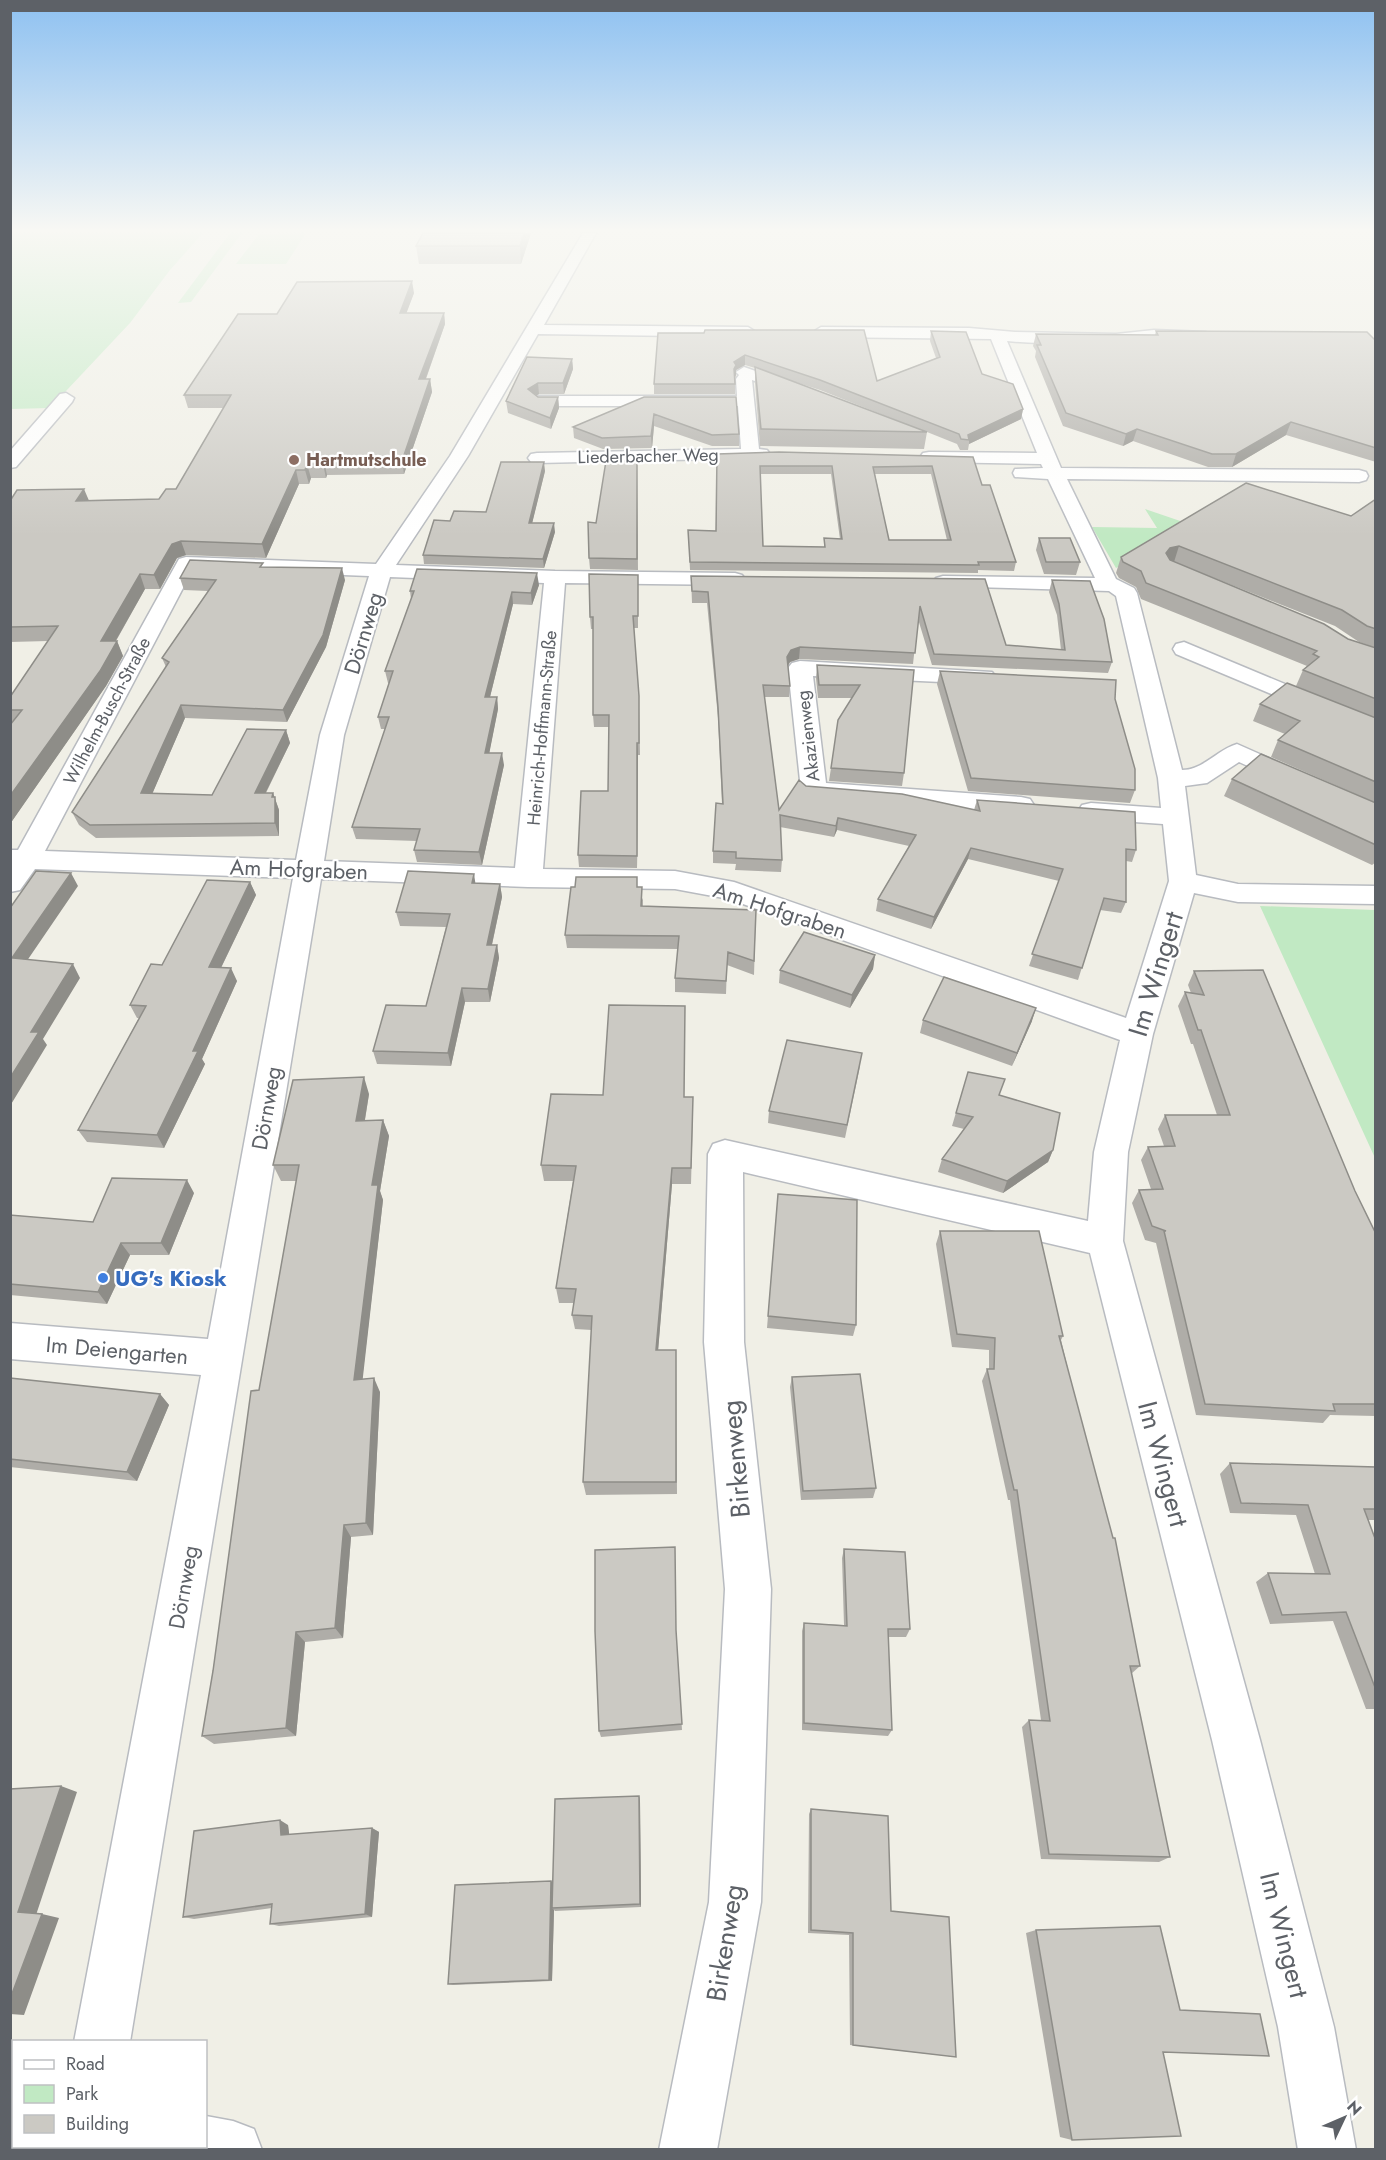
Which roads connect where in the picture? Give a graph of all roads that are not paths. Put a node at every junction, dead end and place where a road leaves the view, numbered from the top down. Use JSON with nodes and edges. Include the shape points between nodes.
{"nodes":[{"id":1,"x":531,"y":334,"type":"edge"},
{"id":2,"x":745,"y":334,"type":"edge"},
{"id":3,"x":976,"y":334,"type":"edge"},
{"id":4,"x":1214,"y":335,"type":"edge"},
{"id":5,"x":997,"y":336,"type":"junction"},
{"id":6,"x":744,"y":372,"type":"junction"},
{"id":7,"x":813,"y":396,"type":"edge"},
{"id":8,"x":66,"y":398,"type":"dead end"},
{"id":9,"x":539,"y":401,"type":"edge"},
{"id":10,"x":745,"y":401,"type":"junction"},
{"id":11,"x":930,"y":442,"type":"edge"},
{"id":12,"x":779,"y":453,"type":"edge"},
{"id":13,"x":750,"y":454,"type":"junction"},
{"id":14,"x":906,"y":457,"type":"edge"},
{"id":15,"x":537,"y":458,"type":"dead end"},
{"id":16,"x":960,"y":458,"type":"junction"},
{"id":17,"x":10,"y":463,"type":"edge"},
{"id":18,"x":1052,"y":466,"type":"junction"},
{"id":19,"x":1359,"y":476,"type":"dead end"},
{"id":20,"x":381,"y":572,"type":"junction"},
{"id":21,"x":555,"y":577,"type":"junction"},
{"id":22,"x":755,"y":579,"type":"edge"},
{"id":23,"x":919,"y":581,"type":"edge"},
{"id":24,"x":1117,"y":588,"type":"junction"},
{"id":25,"x":1184,"y":649,"type":"dead end"},
{"id":26,"x":1004,"y":678,"type":"edge"},
{"id":27,"x":1376,"y":731,"type":"edge"},
{"id":28,"x":1171,"y":778,"type":"junction"},
{"id":29,"x":1376,"y":816,"type":"edge"},
{"id":30,"x":1176,"y":817,"type":"junction"},
{"id":31,"x":19,"y":860,"type":"edge"},
{"id":32,"x":307,"y":869,"type":"junction"},
{"id":33,"x":528,"y":878,"type":"junction"},
{"id":34,"x":1183,"y":881,"type":"junction"},
{"id":35,"x":10,"y":882,"type":"edge"},
{"id":36,"x":1376,"y":895,"type":"edge"},
{"id":37,"x":1137,"y":1034,"type":"junction"},
{"id":38,"x":1105,"y":1240,"type":"junction"},
{"id":39,"x":10,"y":1341,"type":"edge"},
{"id":40,"x":224,"y":1359,"type":"junction"},
{"id":41,"x":102,"y":2040,"type":"edge"},
{"id":42,"x":207,"y":2145,"type":"edge"},
{"id":43,"x":233,"y":2150,"type":"edge"},
{"id":44,"x":688,"y":2150,"type":"edge"},
{"id":45,"x":1327,"y":2150,"type":"edge"}],
"edges":[{"from":1,"to":20,"type":"street","name":"Dörnweg","via":[[459,456]]},
{"from":2,"to":6,"type":"street"},
{"from":3,"to":5,"type":"street"},
{"from":4,"to":5,"type":"street","via":[[1116,339]]},
{"from":5,"to":18,"type":"street","name":"Im Wingert"},
{"from":6,"to":7,"type":"street"},
{"from":6,"to":10,"type":"street"},
{"from":8,"to":17,"type":"street"},
{"from":9,"to":10,"type":"street"},
{"from":10,"to":13,"type":"street"},
{"from":11,"to":16,"type":"street"},
{"from":12,"to":13,"type":"street","name":"Liederbacher Weg"},
{"from":13,"to":15,"type":"street","name":"Liederbacher Weg"},
{"from":14,"to":16,"type":"street"},
{"from":16,"to":18,"type":"street","via":[[999,458],[1006,473]]},
{"from":18,"to":19,"type":"street"},
{"from":18,"to":24,"type":"street","name":"Im Wingert"},
{"from":20,"to":21,"type":"street"},
{"from":20,"to":31,"type":"street","name":"Wilhelm-Busch-Straße","via":[[186,563]]},
{"from":20,"to":32,"type":"street","name":"Dörnweg","via":[[332,735]]},
{"from":21,"to":22,"type":"street"},
{"from":21,"to":33,"type":"street","name":"Heinrich-Hoffmann-Straße"},
{"from":23,"to":24,"type":"street"},
{"from":24,"to":28,"type":"street","name":"Im Wingert","via":[[1135,684]]},
{"from":25,"to":27,"type":"street"},
{"from":26,"to":30,"type":"street","name":"Akazienweg","via":[[800,668],[814,790]]},
{"from":28,"to":29,"type":"street","via":[[1198,778],[1237,752]]},
{"from":28,"to":30,"type":"street","name":"Im Wingert"},
{"from":30,"to":34,"type":"street","name":"Im Wingert"},
{"from":31,"to":32,"type":"street","name":"Am Hofgraben"},
{"from":31,"to":35,"type":"street","name":"Wilhelm-Busch-Straße"},
{"from":32,"to":33,"type":"street","name":"Am Hofgraben"},
{"from":32,"to":40,"type":"street","name":"Dörnweg"},
{"from":33,"to":37,"type":"street","name":"Am Hofgraben","via":[[675,880],[734,891]]},
{"from":34,"to":36,"type":"street","via":[[1238,893]]},
{"from":34,"to":37,"type":"street","name":"Im Wingert"},
{"from":37,"to":38,"type":"street","name":"Im Wingert","via":[[1111,1152]]},
{"from":38,"to":44,"type":"street","name":"Birkenweg","via":[[725,1154],[724,1342],[748,1589],[735,1902]]},
{"from":38,"to":45,"type":"street","name":"Im Wingert","via":[[1236,1740],[1303,2015]]},
{"from":39,"to":40,"type":"street","name":"Im Deiengarten"},
{"from":40,"to":41,"type":"street","name":"Dörnweg"},
{"from":42,"to":43,"type":"street"}]}
